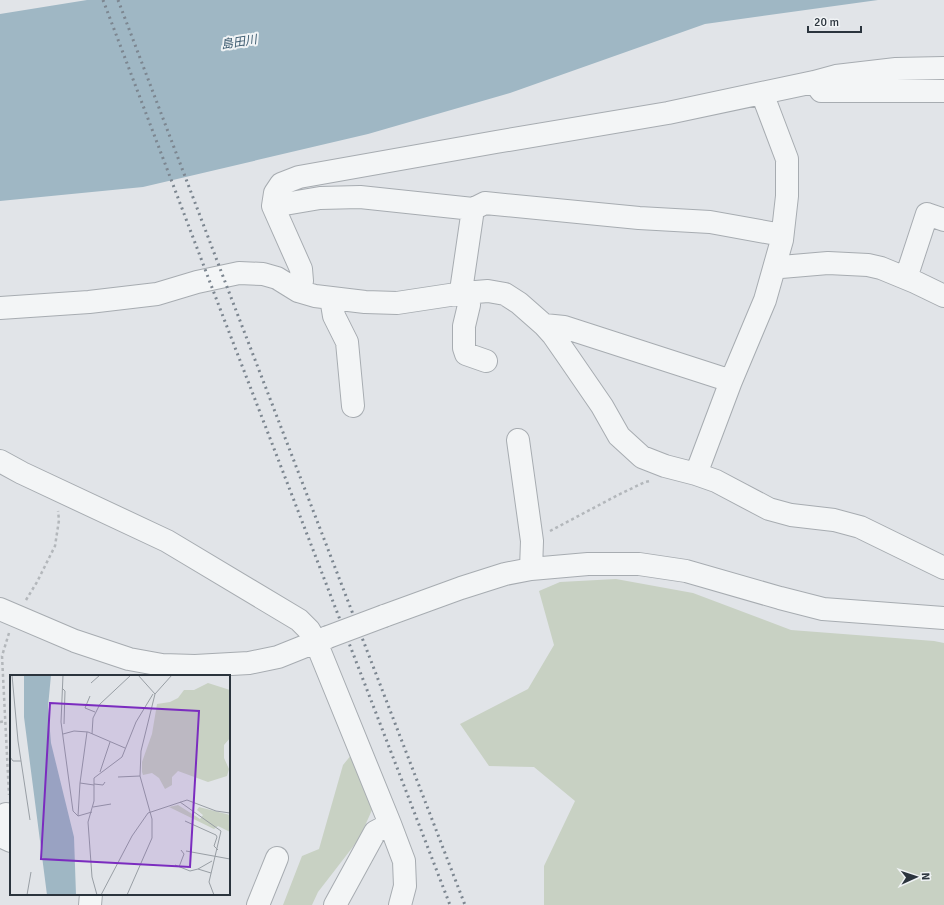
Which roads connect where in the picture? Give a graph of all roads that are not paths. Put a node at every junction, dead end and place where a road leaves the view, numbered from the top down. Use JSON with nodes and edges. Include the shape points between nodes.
{"nodes":[{"id":1,"x":944,"y":68,"type":"edge"},
{"id":2,"x":814,"y":82,"type":"junction"},
{"id":3,"x":944,"y":91,"type":"edge"},
{"id":4,"x":762,"y":93,"type":"junction"},
{"id":5,"x":273,"y":206,"type":"junction"},
{"id":6,"x":473,"y":209,"type":"junction"},
{"id":7,"x":944,"y":220,"type":"edge"},
{"id":8,"x":782,"y":236,"type":"junction"},
{"id":9,"x":775,"y":266,"type":"junction"},
{"id":10,"x":906,"y":278,"type":"junction"},
{"id":11,"x":298,"y":290,"type":"junction"},
{"id":12,"x":465,"y":293,"type":"junction"},
{"id":13,"x":944,"y":296,"type":"edge"},
{"id":14,"x":331,"y":298,"type":"junction"},
{"id":15,"x":0,"y":308,"type":"edge"},
{"id":16,"x":544,"y":325,"type":"junction"},
{"id":17,"x":486,"y":361,"type":"dead end"},
{"id":18,"x":731,"y":381,"type":"junction"},
{"id":19,"x":353,"y":406,"type":"dead end"},
{"id":20,"x":518,"y":440,"type":"dead end"},
{"id":21,"x":0,"y":461,"type":"edge"},
{"id":22,"x":696,"y":474,"type":"junction"},
{"id":23,"x":944,"y":568,"type":"edge"},
{"id":24,"x":532,"y":569,"type":"junction"},
{"id":25,"x":8,"y":612,"type":"edge"},
{"id":26,"x":944,"y":618,"type":"edge"},
{"id":27,"x":322,"y":640,"type":"junction"},
{"id":28,"x":390,"y":824,"type":"junction"},
{"id":29,"x":0,"y":836,"type":"edge"},
{"id":30,"x":10,"y":841,"type":"edge"},
{"id":31,"x":277,"y":858,"type":"dead end"},
{"id":32,"x":91,"y":895,"type":"edge"},
{"id":33,"x":90,"y":905,"type":"edge"},
{"id":34,"x":258,"y":905,"type":"edge"},
{"id":35,"x":335,"y":905,"type":"edge"},
{"id":36,"x":400,"y":905,"type":"edge"}],
"edges":[{"from":1,"to":2,"type":"street","via":[[896,69],[836,76]]},
{"from":2,"to":3,"type":"street","via":[[821,92]]},
{"from":2,"to":4,"type":"street"},
{"from":4,"to":5,"type":"street","via":[[299,177],[281,184],[275,193]]},
{"from":4,"to":8,"type":"street","via":[[787,159],[787,196]]},
{"from":5,"to":6,"type":"street","via":[[320,198],[360,197]]},
{"from":5,"to":11,"type":"street","via":[[301,269],[302,281]]},
{"from":6,"to":8,"type":"street","via":[[485,203],[710,222]]},
{"from":6,"to":12,"type":"street","via":[[462,284]]},
{"from":7,"to":10,"type":"street","via":[[927,214]]},
{"from":8,"to":9,"type":"street"},
{"from":9,"to":10,"type":"street","via":[[828,263],[868,265]]},
{"from":9,"to":18,"type":"street","via":[[765,300]]},
{"from":10,"to":13,"type":"street"},
{"from":11,"to":14,"type":"street"},
{"from":11,"to":15,"type":"street","via":[[277,278],[263,274],[238,273],[157,294]]},
{"from":12,"to":14,"type":"street","via":[[397,303]]},
{"from":12,"to":16,"type":"street","via":[[488,291],[505,294]]},
{"from":12,"to":17,"type":"street","via":[[469,306],[464,326],[464,348],[466,354]]},
{"from":14,"to":19,"type":"street","via":[[334,316],[347,342]]},
{"from":16,"to":18,"type":"street","via":[[564,327]]},
{"from":16,"to":22,"type":"street","via":[[602,406],[619,436],[642,457]]},
{"from":18,"to":22,"type":"street"},
{"from":20,"to":24,"type":"street","via":[[532,542]]},
{"from":21,"to":27,"type":"street","via":[[167,541],[299,620]]},
{"from":22,"to":23,"type":"street","via":[[716,481],[769,509],[791,515],[834,520],[860,528]]},
{"from":24,"to":26,"type":"street","via":[[588,564],[639,564],[686,571],[823,609]]},
{"from":24,"to":27,"type":"street","bridge":true,"via":[[505,574],[461,588]]},
{"from":25,"to":27,"type":"street","via":[[105,651],[129,659],[162,665],[249,663],[278,657]]},
{"from":27,"to":28,"type":"street"},
{"from":28,"to":35,"type":"street","via":[[374,832]]},
{"from":28,"to":36,"type":"street","via":[[404,861],[405,886]]},
{"from":29,"to":30,"type":"street"},
{"from":31,"to":34,"type":"street"},
{"from":32,"to":33,"type":"street"}]}
